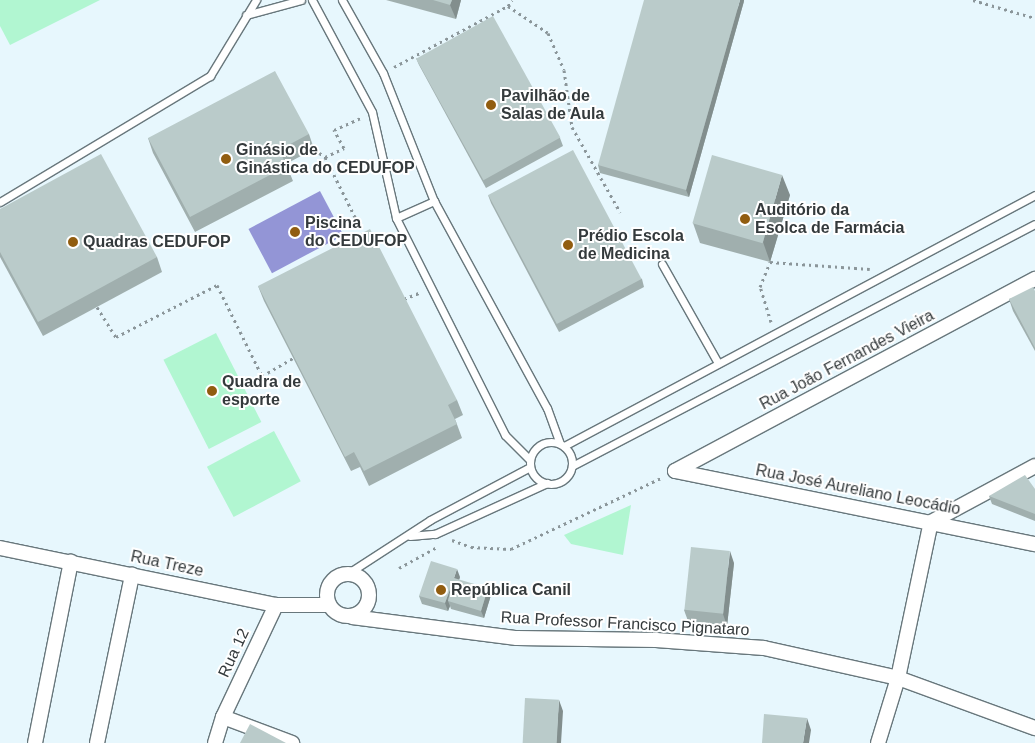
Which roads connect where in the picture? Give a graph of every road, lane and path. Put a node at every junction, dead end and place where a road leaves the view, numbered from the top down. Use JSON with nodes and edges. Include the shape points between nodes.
{"nodes":[{"id":1,"x":256,"y":0,"type":"edge"},
{"id":2,"x":301,"y":0,"type":"edge"},
{"id":3,"x":312,"y":0,"type":"edge"},
{"id":4,"x":342,"y":0,"type":"edge"},
{"id":5,"x":512,"y":0,"type":"edge"},
{"id":6,"x":973,"y":0,"type":"edge"},
{"id":7,"x":508,"y":6,"type":"junction"},
{"id":8,"x":246,"y":15,"type":"junction"},
{"id":9,"x":1035,"y":18,"type":"edge"},
{"id":10,"x":383,"y":73,"type":"junction"},
{"id":11,"x":372,"y":112,"type":"junction"},
{"id":12,"x":314,"y":149,"type":"dead end"},
{"id":13,"x":325,"y":157,"type":"junction"},
{"id":14,"x":1035,"y":195,"type":"edge"},
{"id":15,"x":434,"y":201,"type":"junction"},
{"id":16,"x":0,"y":202,"type":"edge"},
{"id":17,"x":620,"y":212,"type":"dead end"},
{"id":18,"x":396,"y":218,"type":"junction"},
{"id":19,"x":1035,"y":224,"type":"edge"},
{"id":20,"x":372,"y":237,"type":"edge"},
{"id":21,"x":662,"y":264,"type":"dead end"},
{"id":22,"x":891,"y":270,"type":"junction"},
{"id":23,"x":1035,"y":279,"type":"edge"},
{"id":24,"x":434,"y":286,"type":"junction"},
{"id":25,"x":400,"y":293,"type":"edge"},
{"id":26,"x":404,"y":301,"type":"junction"},
{"id":27,"x":396,"y":306,"type":"edge"},
{"id":28,"x":97,"y":307,"type":"edge"},
{"id":29,"x":774,"y":332,"type":"junction"},
{"id":30,"x":301,"y":353,"type":"edge"},
{"id":31,"x":718,"y":363,"type":"junction"},
{"id":32,"x":562,"y":445,"type":"junction"},
{"id":33,"x":530,"y":463,"type":"junction"},
{"id":34,"x":572,"y":466,"type":"junction"},
{"id":35,"x":1035,"y":466,"type":"edge"},
{"id":36,"x":675,"y":471,"type":"junction"},
{"id":37,"x":547,"y":483,"type":"junction"},
{"id":38,"x":931,"y":522,"type":"junction"},
{"id":39,"x":409,"y":536,"type":"junction"},
{"id":40,"x":1035,"y":544,"type":"edge"},
{"id":41,"x":0,"y":548,"type":"edge"},
{"id":42,"x":71,"y":562,"type":"junction"},
{"id":43,"x":399,"y":568,"type":"dead end"},
{"id":44,"x":347,"y":574,"type":"junction"},
{"id":45,"x":132,"y":575,"type":"junction"},
{"id":46,"x":276,"y":605,"type":"junction"},
{"id":47,"x":328,"y":605,"type":"junction"},
{"id":48,"x":352,"y":617,"type":"junction"},
{"id":49,"x":898,"y":678,"type":"junction"},
{"id":50,"x":223,"y":717,"type":"junction"},
{"id":51,"x":1035,"y":728,"type":"edge"},
{"id":52,"x":35,"y":743,"type":"edge"},
{"id":53,"x":97,"y":743,"type":"edge"},
{"id":54,"x":215,"y":743,"type":"edge"},
{"id":55,"x":292,"y":743,"type":"edge"},
{"id":56,"x":878,"y":743,"type":"edge"}],
"edges":[{"from":1,"to":8,"type":"lane"},
{"from":2,"to":8,"type":"lane"},
{"from":3,"to":11,"type":"lane"},
{"from":4,"to":10,"type":"lane"},
{"from":5,"to":7,"type":"path"},
{"from":6,"to":9,"type":"path"},
{"from":7,"to":10,"type":"path"},
{"from":7,"to":17,"type":"path","via":[[548,32],[564,70],[572,127]]},
{"from":8,"to":16,"type":"lane","via":[[210,76]]},
{"from":10,"to":15,"type":"lane"},
{"from":11,"to":13,"type":"path","via":[[334,130],[344,148]]},
{"from":11,"to":18,"type":"lane"},
{"from":12,"to":13,"type":"path"},
{"from":13,"to":20,"type":"path","via":[[364,235],[368,232]]},
{"from":14,"to":22,"type":"lane"},
{"from":15,"to":18,"type":"lane"},
{"from":15,"to":32,"type":"lane","via":[[547,408]]},
{"from":18,"to":24,"type":"lane"},
{"from":19,"to":34,"type":"lane"},
{"from":21,"to":31,"type":"lane"},
{"from":22,"to":29,"type":"lane"},
{"from":22,"to":29,"type":"path","via":[[770,262],[760,287]]},
{"from":23,"to":36,"type":"street","name":"Rua João Fernandes Vieira"},
{"from":24,"to":26,"type":"path"},
{"from":24,"to":33,"type":"lane","via":[[505,435]]},
{"from":25,"to":26,"type":"path"},
{"from":26,"to":27,"type":"path"},
{"from":28,"to":30,"type":"path","via":[[116,337],[218,285],[262,376]]},
{"from":29,"to":31,"type":"lane"},
{"from":31,"to":32,"type":"lane"},
{"from":32,"to":33,"type":"lane","via":[[539,446]]},
{"from":32,"to":34,"type":"lane"},
{"from":33,"to":37,"type":"lane"},
{"from":33,"to":39,"type":"lane","via":[[430,520]]},
{"from":34,"to":37,"type":"lane","via":[[566,477]]},
{"from":35,"to":38,"type":"street"},
{"from":36,"to":38,"type":"street","name":"Rua José Aureliano Leocádio"},
{"from":36,"to":43,"type":"path","via":[[511,549],[471,547],[451,540]]},
{"from":37,"to":39,"type":"lane","via":[[435,534]]},
{"from":38,"to":40,"type":"street","name":"Rua José Aureliano Leocádio"},
{"from":38,"to":49,"type":"street"},
{"from":39,"to":44,"type":"lane"},
{"from":41,"to":42,"type":"street","name":"Rua Treze"},
{"from":42,"to":45,"type":"street","name":"Rua Treze"},
{"from":42,"to":52,"type":"street"},
{"from":44,"to":47,"type":"street","via":[[330,584]]},
{"from":44,"to":48,"type":"street","via":[[365,583],[369,596],[365,609]]},
{"from":45,"to":46,"type":"street","name":"Rua Treze"},
{"from":45,"to":53,"type":"street"},
{"from":46,"to":47,"type":"street","name":"Rua Treze"},
{"from":46,"to":50,"type":"street","name":"Rua 12"},
{"from":47,"to":48,"type":"street"},
{"from":48,"to":49,"type":"street","name":"Rua Professor Francisco Pignataro","via":[[517,638],[656,640],[764,648]]},
{"from":49,"to":51,"type":"street","name":"Rua Professor Francisco Pignataro"},
{"from":49,"to":56,"type":"street"},
{"from":50,"to":54,"type":"street","name":"Rua 12"},
{"from":50,"to":55,"type":"street"}]}
